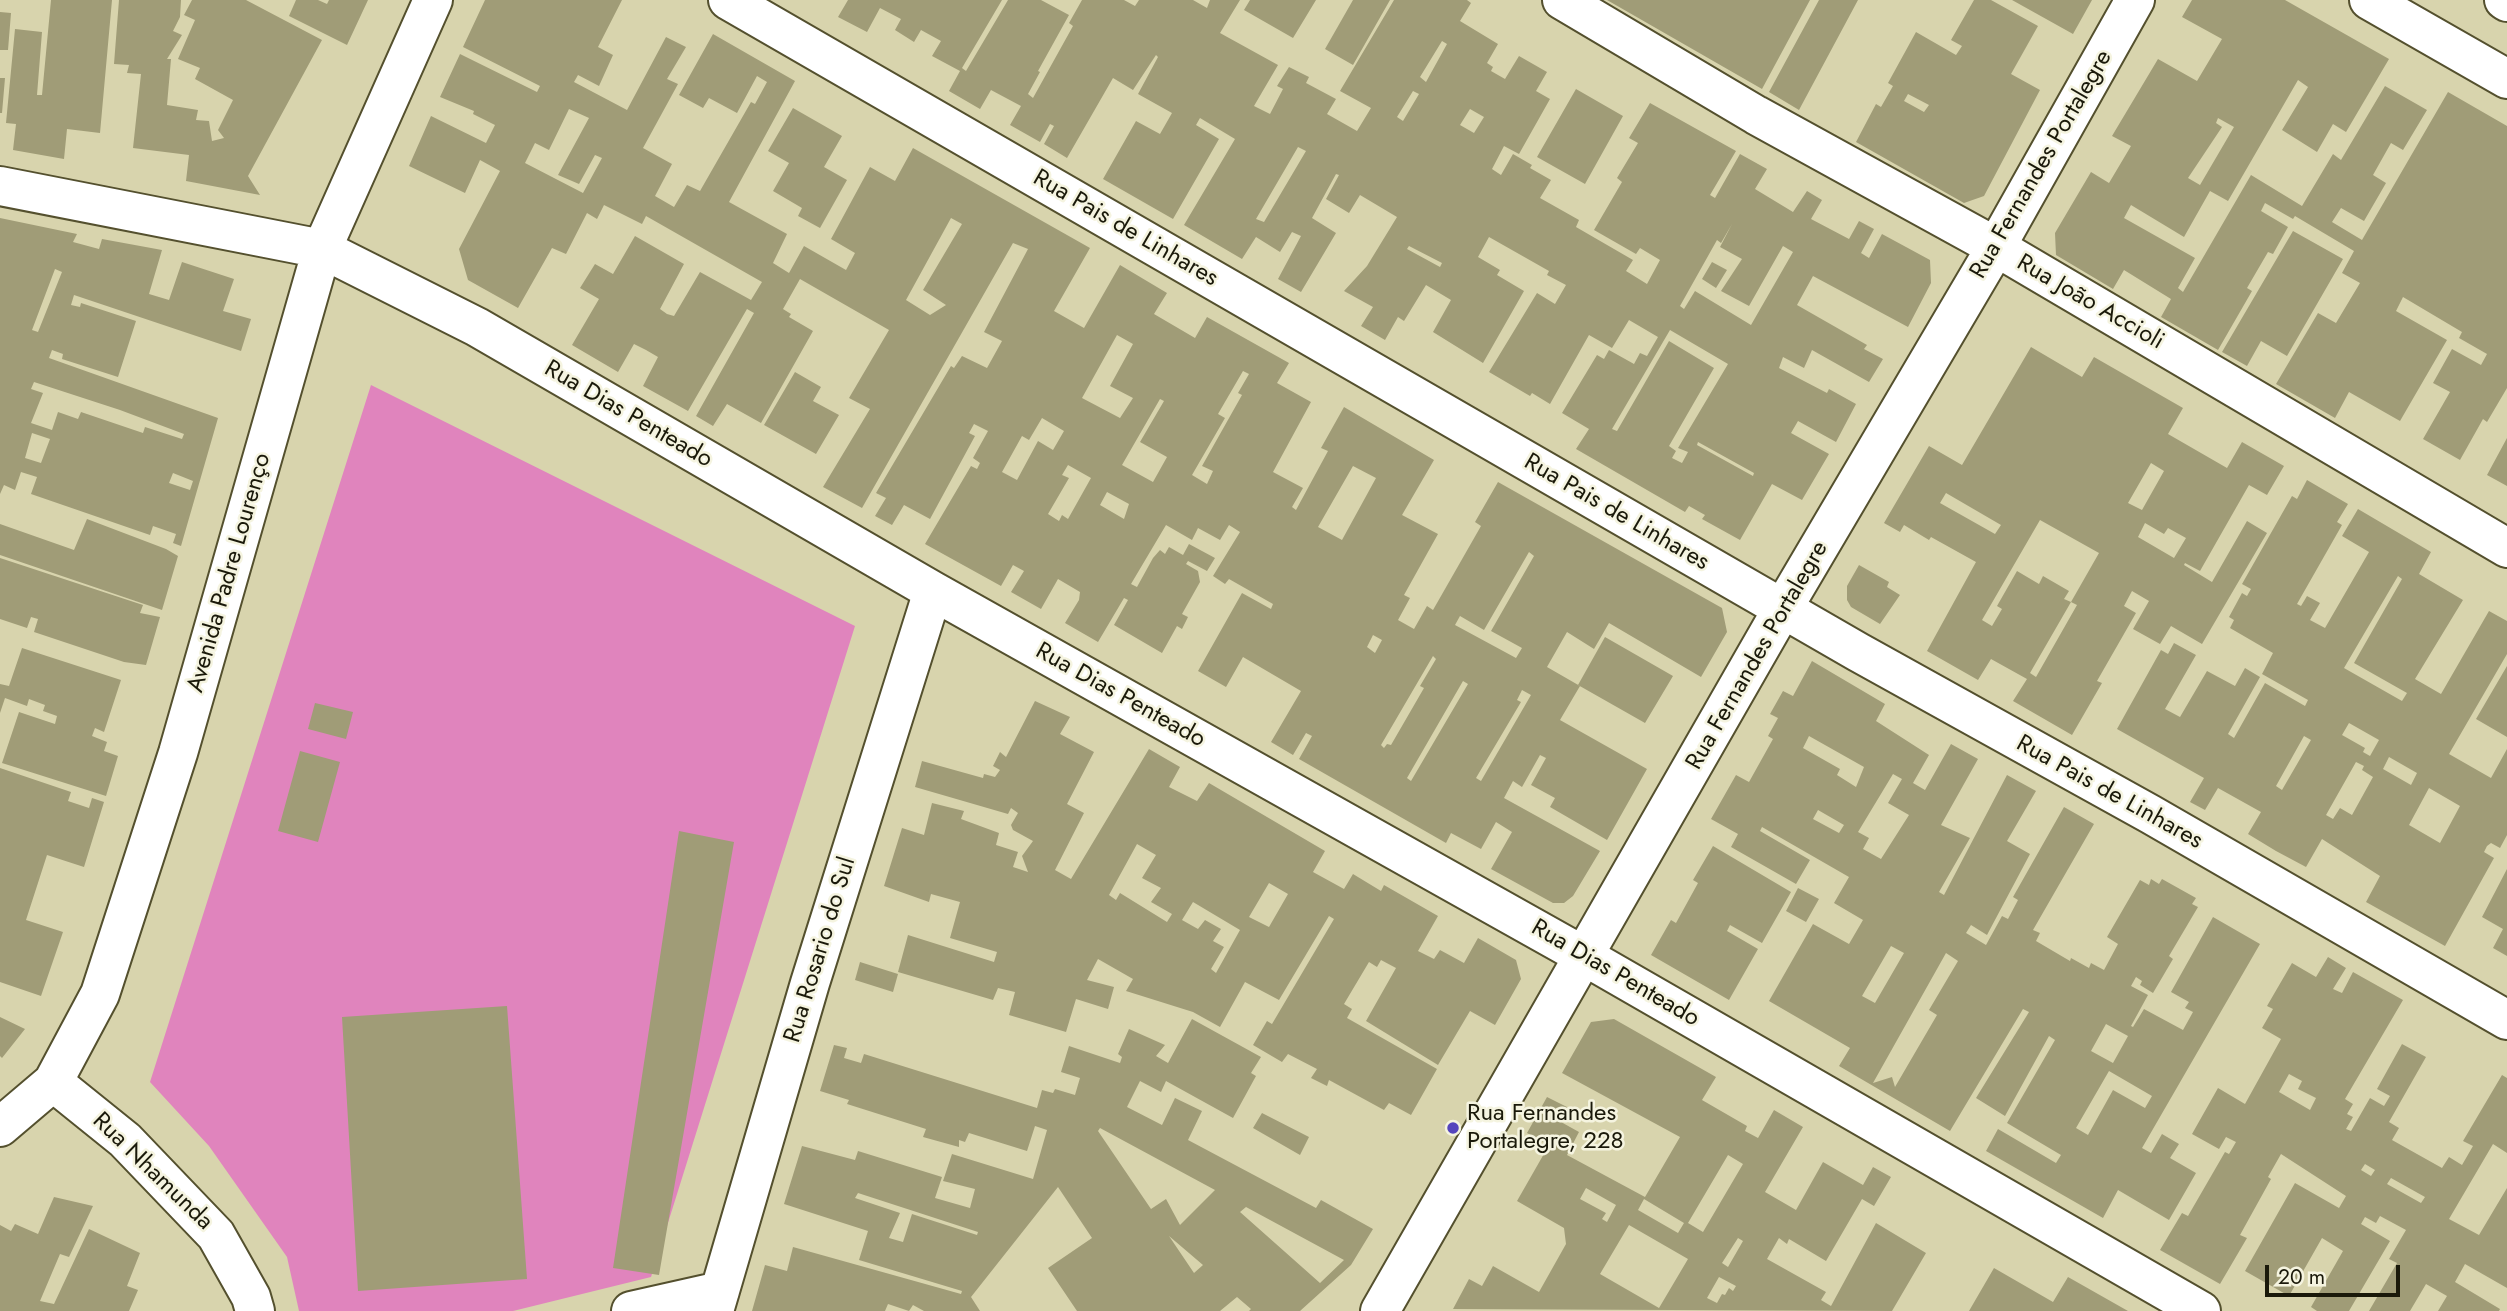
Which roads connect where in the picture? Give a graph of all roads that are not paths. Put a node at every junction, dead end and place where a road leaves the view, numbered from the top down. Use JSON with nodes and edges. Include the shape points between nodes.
{"nodes":[{"id":1,"x":433,"y":0,"type":"edge"},
{"id":2,"x":729,"y":0,"type":"edge"},
{"id":3,"x":1562,"y":0,"type":"edge"},
{"id":4,"x":2135,"y":0,"type":"edge"},
{"id":5,"x":2369,"y":0,"type":"edge"},
{"id":6,"x":2507,"y":79,"type":"edge"},
{"id":7,"x":0,"y":186,"type":"edge"},
{"id":8,"x":1996,"y":247,"type":"junction"},
{"id":9,"x":322,"y":249,"type":"junction"},
{"id":10,"x":2507,"y":548,"type":"edge"},
{"id":11,"x":933,"y":591,"type":"junction"},
{"id":12,"x":1783,"y":608,"type":"junction"},
{"id":13,"x":1584,"y":956,"type":"junction"},
{"id":14,"x":2507,"y":1020,"type":"edge"},
{"id":15,"x":53,"y":1082,"type":"junction"},
{"id":16,"x":0,"y":1127,"type":"edge"},
{"id":17,"x":717,"y":1301,"type":"edge"},
{"id":18,"x":255,"y":1311,"type":"edge"},
{"id":19,"x":631,"y":1311,"type":"edge"},
{"id":20,"x":1380,"y":1311,"type":"edge"},
{"id":21,"x":2201,"y":1311,"type":"edge"}],
"edges":[{"from":1,"to":9,"type":"street","name":"Avenida Padre Lourenço"},
{"from":2,"to":12,"type":"street","name":"Rua Pais de Linhares"},
{"from":3,"to":8,"type":"street","name":"Rua João Accioli","via":[[1756,115]]},
{"from":4,"to":8,"type":"street","name":"Rua Fernandes Portalegre"},
{"from":5,"to":6,"type":"street"},
{"from":7,"to":9,"type":"street","name":"Rua Dias Penteado"},
{"from":8,"to":10,"type":"street","name":"Rua João Accioli"},
{"from":8,"to":12,"type":"street","name":"Rua Fernandes Portalegre"},
{"from":9,"to":11,"type":"street","name":"Rua Dias Penteado","via":[[477,327]]},
{"from":9,"to":15,"type":"street","name":"Avenida Padre Lourenço","via":[[170,778],[100,994]]},
{"from":11,"to":13,"type":"street","name":"Rua Dias Penteado"},
{"from":11,"to":17,"type":"street","name":"Rua Rosario do Sul","via":[[810,982]]},
{"from":12,"to":13,"type":"street","name":"Rua Fernandes Portalegre"},
{"from":12,"to":14,"type":"street","name":"Rua Pais de Linhares"},
{"from":13,"to":20,"type":"street","name":"Rua Fernandes Portalegre"},
{"from":13,"to":21,"type":"street","name":"Rua Dias Penteado"},
{"from":15,"to":16,"type":"street","name":"Avenida Padre Lourenço"},
{"from":15,"to":18,"type":"street","name":"Rua Nhamunda","via":[[125,1140],[216,1235]]},
{"from":17,"to":19,"type":"street"}]}
